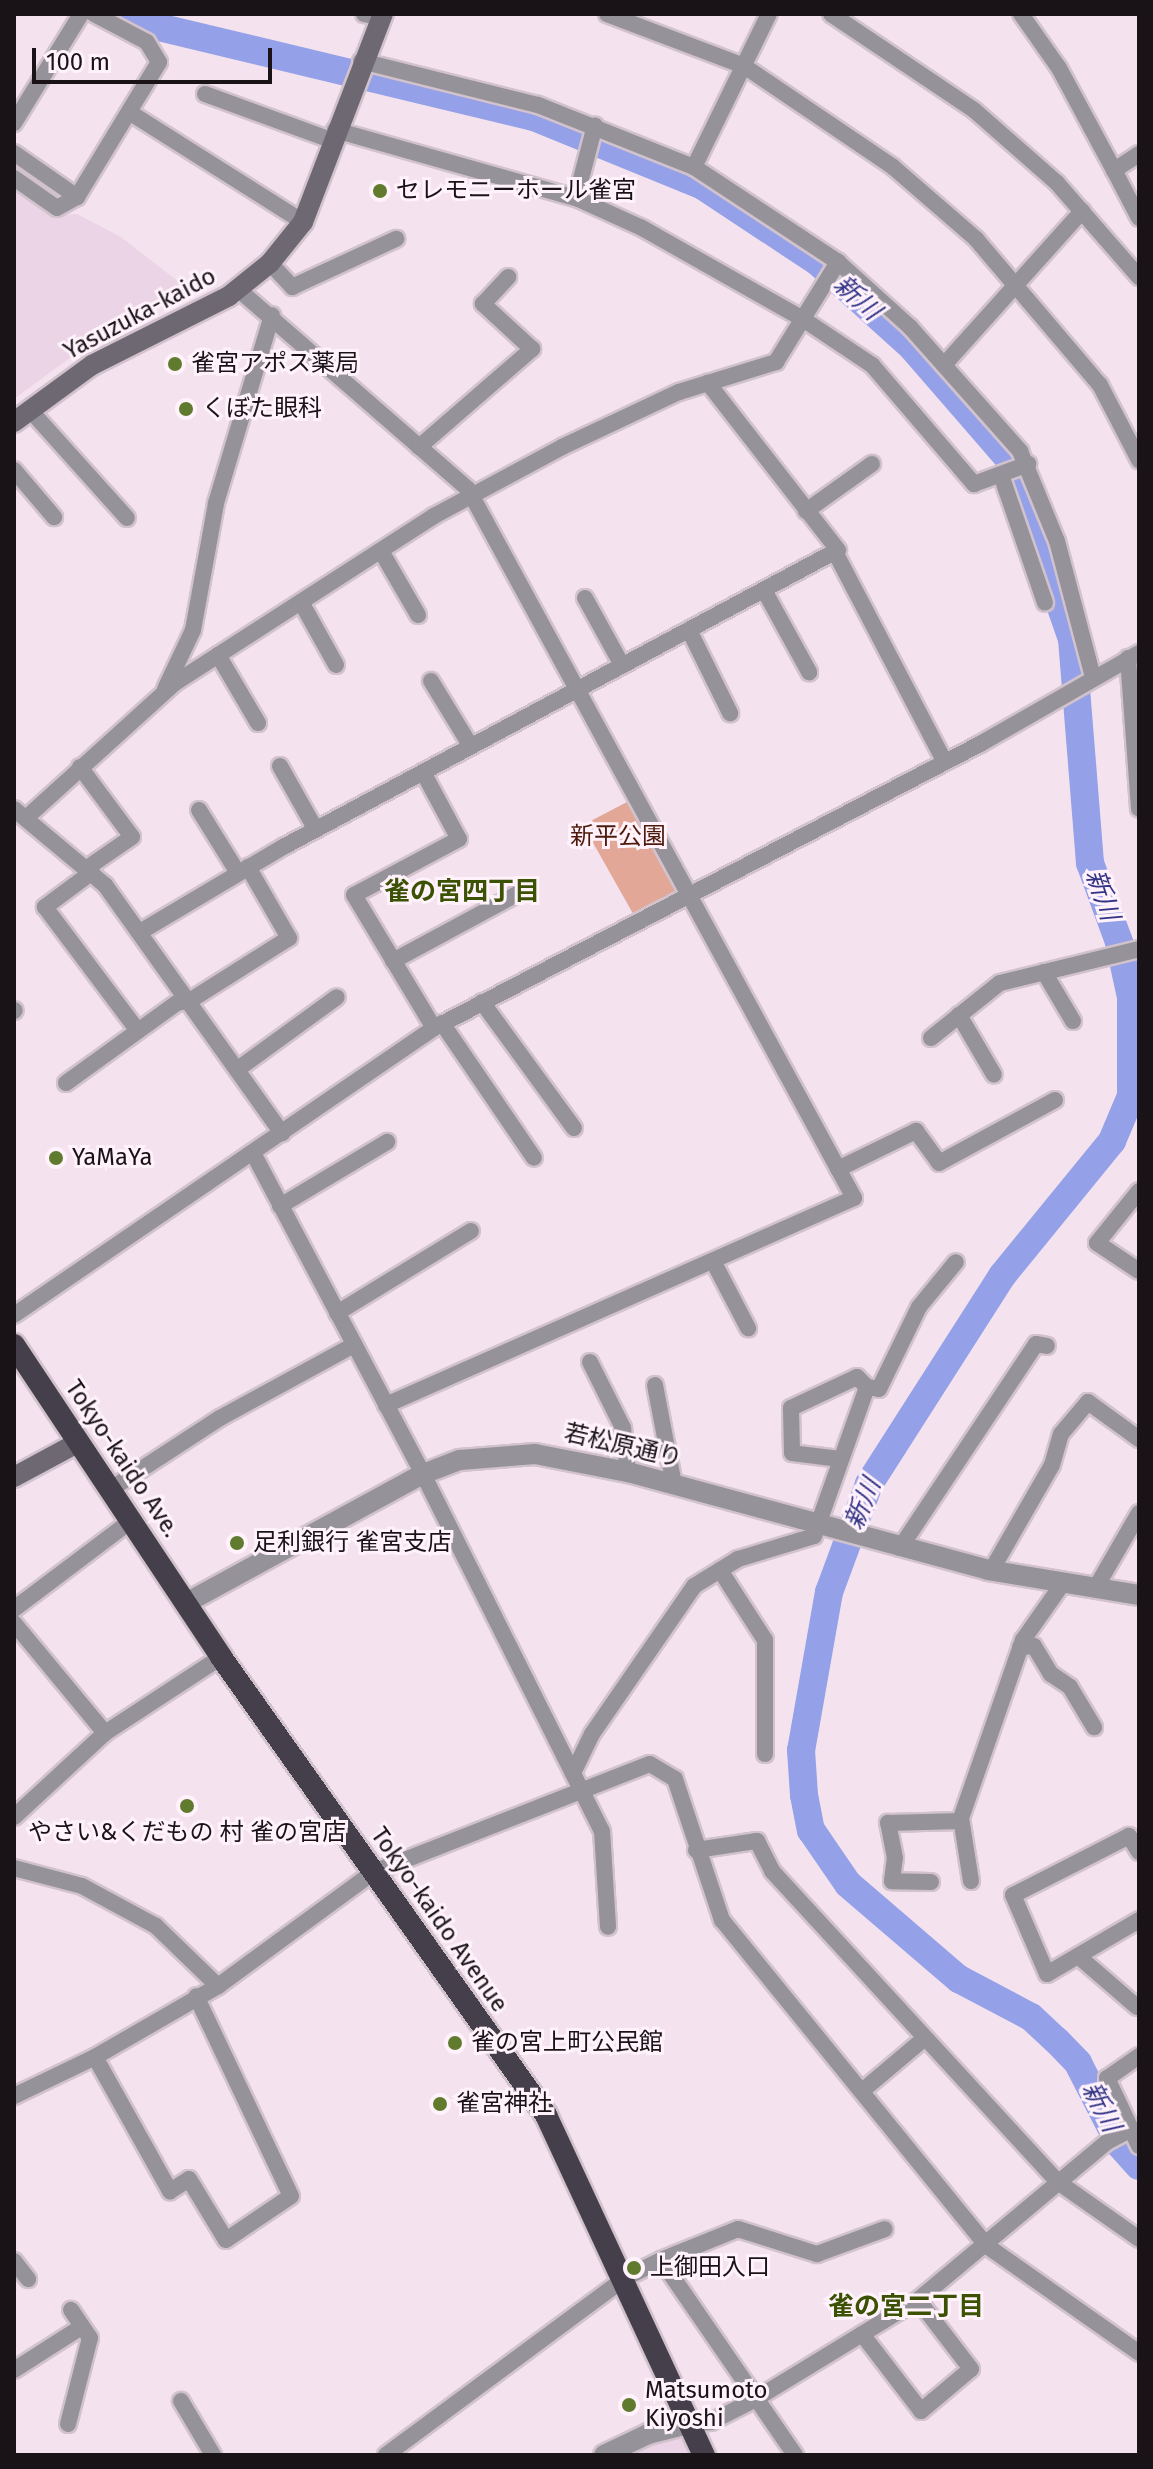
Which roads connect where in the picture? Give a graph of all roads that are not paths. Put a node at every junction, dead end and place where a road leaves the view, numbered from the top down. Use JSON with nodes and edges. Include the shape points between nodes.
{"nodes":[{"id":1,"x":81,"y":14,"type":"edge"},
{"id":2,"x":94,"y":14,"type":"edge"},
{"id":3,"x":607,"y":14,"type":"edge"},
{"id":4,"x":769,"y":14,"type":"edge"},
{"id":5,"x":831,"y":14,"type":"edge"},
{"id":6,"x":1021,"y":14,"type":"edge"},
{"id":7,"x":376,"y":15,"type":"edge"},
{"id":8,"x":744,"y":66,"type":"junction"},
{"id":9,"x":358,"y":70,"type":"junction"},
{"id":10,"x":205,"y":94,"type":"dead end"},
{"id":11,"x":129,"y":112,"type":"junction"},
{"id":12,"x":14,"y":123,"type":"edge"},
{"id":13,"x":593,"y":134,"type":"junction"},
{"id":14,"x":333,"y":135,"type":"junction"},
{"id":15,"x":14,"y":153,"type":"edge"},
{"id":16,"x":1139,"y":154,"type":"edge"},
{"id":17,"x":694,"y":167,"type":"junction"},
{"id":18,"x":1114,"y":170,"type":"junction"},
{"id":19,"x":14,"y":178,"type":"edge"},
{"id":20,"x":77,"y":197,"type":"junction"},
{"id":21,"x":576,"y":198,"type":"junction"},
{"id":22,"x":1082,"y":211,"type":"junction"},
{"id":23,"x":1139,"y":218,"type":"edge"},
{"id":24,"x":303,"y":222,"type":"junction"},
{"id":25,"x":396,"y":239,"type":"dead end"},
{"id":26,"x":270,"y":263,"type":"junction"},
{"id":27,"x":832,"y":271,"type":"junction"},
{"id":28,"x":508,"y":277,"type":"dead end"},
{"id":29,"x":1139,"y":277,"type":"edge"},
{"id":30,"x":1016,"y":286,"type":"junction"},
{"id":31,"x":239,"y":290,"type":"junction"},
{"id":32,"x":272,"y":315,"type":"junction"},
{"id":33,"x":803,"y":319,"type":"junction"},
{"id":34,"x":944,"y":365,"type":"junction"},
{"id":35,"x":708,"y":383,"type":"junction"},
{"id":36,"x":22,"y":416,"type":"edge"},
{"id":37,"x":419,"y":447,"type":"junction"},
{"id":38,"x":1139,"y":460,"type":"edge"},
{"id":39,"x":872,"y":464,"type":"dead end"},
{"id":40,"x":1014,"y":469,"type":"junction"},
{"id":41,"x":14,"y":470,"type":"edge"},
{"id":42,"x":471,"y":495,"type":"junction"},
{"id":43,"x":806,"y":511,"type":"junction"},
{"id":44,"x":54,"y":517,"type":"dead end"},
{"id":45,"x":127,"y":518,"type":"dead end"},
{"id":46,"x":381,"y":551,"type":"junction"},
{"id":47,"x":835,"y":552,"type":"junction"},
{"id":48,"x":764,"y":590,"type":"junction"},
{"id":49,"x":585,"y":598,"type":"dead end"},
{"id":50,"x":301,"y":602,"type":"junction"},
{"id":51,"x":1045,"y":603,"type":"dead end"},
{"id":52,"x":418,"y":615,"type":"dead end"},
{"id":53,"x":689,"y":630,"type":"junction"},
{"id":54,"x":218,"y":655,"type":"junction"},
{"id":55,"x":1134,"y":655,"type":"edge"},
{"id":56,"x":336,"y":665,"type":"dead end"},
{"id":57,"x":622,"y":665,"type":"junction"},
{"id":58,"x":809,"y":672,"type":"dead end"},
{"id":59,"x":1088,"y":680,"type":"junction"},
{"id":60,"x":431,"y":681,"type":"dead end"},
{"id":61,"x":164,"y":691,"type":"junction"},
{"id":62,"x":574,"y":691,"type":"junction"},
{"id":63,"x":1135,"y":707,"type":"edge"},
{"id":64,"x":730,"y":713,"type":"dead end"},
{"id":65,"x":258,"y":723,"type":"dead end"},
{"id":66,"x":470,"y":745,"type":"junction"},
{"id":67,"x":945,"y":762,"type":"junction"},
{"id":68,"x":280,"y":766,"type":"dead end"},
{"id":69,"x":80,"y":767,"type":"junction"},
{"id":70,"x":423,"y":772,"type":"junction"},
{"id":71,"x":1139,"y":809,"type":"edge"},
{"id":72,"x":199,"y":810,"type":"dead end"},
{"id":73,"x":18,"y":813,"type":"edge"},
{"id":74,"x":316,"y":830,"type":"junction"},
{"id":75,"x":90,"y":870,"type":"junction"},
{"id":76,"x":243,"y":870,"type":"junction"},
{"id":77,"x":519,"y":893,"type":"dead end"},
{"id":78,"x":686,"y":897,"type":"junction"},
{"id":79,"x":140,"y":932,"type":"junction"},
{"id":80,"x":1137,"y":949,"type":"edge"},
{"id":81,"x":393,"y":961,"type":"junction"},
{"id":82,"x":1044,"y":972,"type":"junction"},
{"id":83,"x":337,"y":997,"type":"dead end"},
{"id":84,"x":191,"y":1000,"type":"junction"},
{"id":85,"x":482,"y":1002,"type":"junction"},
{"id":86,"x":959,"y":1015,"type":"junction"},
{"id":87,"x":1073,"y":1021,"type":"dead end"},
{"id":88,"x":438,"y":1025,"type":"junction"},
{"id":89,"x":138,"y":1031,"type":"junction"},
{"id":90,"x":931,"y":1038,"type":"dead end"},
{"id":91,"x":238,"y":1069,"type":"junction"},
{"id":92,"x":994,"y":1075,"type":"dead end"},
{"id":93,"x":66,"y":1083,"type":"dead end"},
{"id":94,"x":1055,"y":1100,"type":"dead end"},
{"id":95,"x":574,"y":1128,"type":"dead end"},
{"id":96,"x":282,"y":1133,"type":"junction"},
{"id":97,"x":387,"y":1142,"type":"dead end"},
{"id":98,"x":253,"y":1153,"type":"junction"},
{"id":99,"x":534,"y":1158,"type":"dead end"},
{"id":100,"x":838,"y":1169,"type":"junction"},
{"id":101,"x":1139,"y":1191,"type":"edge"},
{"id":102,"x":280,"y":1206,"type":"junction"},
{"id":103,"x":471,"y":1231,"type":"dead end"},
{"id":104,"x":713,"y":1261,"type":"junction"},
{"id":105,"x":956,"y":1262,"type":"dead end"},
{"id":106,"x":1139,"y":1271,"type":"edge"},
{"id":107,"x":337,"y":1313,"type":"junction"},
{"id":108,"x":14,"y":1315,"type":"edge"},
{"id":109,"x":748,"y":1328,"type":"dead end"},
{"id":110,"x":14,"y":1345,"type":"edge"},
{"id":111,"x":354,"y":1345,"type":"junction"},
{"id":112,"x":1047,"y":1346,"type":"dead end"},
{"id":113,"x":590,"y":1362,"type":"dead end"},
{"id":114,"x":655,"y":1385,"type":"dead end"},
{"id":115,"x":867,"y":1387,"type":"junction"},
{"id":116,"x":386,"y":1405,"type":"junction"},
{"id":117,"x":1139,"y":1439,"type":"edge"},
{"id":118,"x":79,"y":1442,"type":"junction"},
{"id":119,"x":840,"y":1459,"type":"junction"},
{"id":120,"x":628,"y":1472,"type":"junction"},
{"id":121,"x":423,"y":1474,"type":"junction"},
{"id":122,"x":14,"y":1477,"type":"edge"},
{"id":123,"x":674,"y":1485,"type":"junction"},
{"id":124,"x":111,"y":1489,"type":"junction"},
{"id":125,"x":1139,"y":1513,"type":"edge"},
{"id":126,"x":132,"y":1520,"type":"junction"},
{"id":127,"x":829,"y":1528,"type":"junction"},
{"id":128,"x":900,"y":1548,"type":"junction"},
{"id":129,"x":720,"y":1570,"type":"junction"},
{"id":130,"x":991,"y":1571,"type":"junction"},
{"id":131,"x":1063,"y":1583,"type":"junction"},
{"id":132,"x":1095,"y":1589,"type":"junction"},
{"id":133,"x":1139,"y":1595,"type":"edge"},
{"id":134,"x":186,"y":1603,"type":"junction"},
{"id":135,"x":14,"y":1609,"type":"edge"},
{"id":136,"x":14,"y":1623,"type":"edge"},
{"id":137,"x":1020,"y":1647,"type":"junction"},
{"id":138,"x":221,"y":1657,"type":"junction"},
{"id":139,"x":1094,"y":1727,"type":"dead end"},
{"id":140,"x":105,"y":1733,"type":"junction"},
{"id":141,"x":765,"y":1754,"type":"dead end"},
{"id":142,"x":573,"y":1773,"type":"junction"},
{"id":143,"x":583,"y":1792,"type":"junction"},
{"id":144,"x":14,"y":1817,"type":"edge"},
{"id":145,"x":961,"y":1821,"type":"junction"},
{"id":146,"x":696,"y":1850,"type":"junction"},
{"id":147,"x":1139,"y":1852,"type":"edge"},
{"id":148,"x":14,"y":1868,"type":"edge"},
{"id":149,"x":374,"y":1872,"type":"junction"},
{"id":150,"x":971,"y":1881,"type":"dead end"},
{"id":151,"x":931,"y":1882,"type":"dead end"},
{"id":152,"x":1139,"y":1920,"type":"edge"},
{"id":153,"x":608,"y":1927,"type":"dead end"},
{"id":154,"x":1078,"y":1956,"type":"junction"},
{"id":155,"x":218,"y":1986,"type":"junction"},
{"id":156,"x":196,"y":1996,"type":"junction"},
{"id":157,"x":1137,"y":2007,"type":"edge"},
{"id":158,"x":925,"y":2038,"type":"junction"},
{"id":159,"x":1139,"y":2056,"type":"edge"},
{"id":160,"x":95,"y":2057,"type":"junction"},
{"id":161,"x":862,"y":2091,"type":"junction"},
{"id":162,"x":14,"y":2096,"type":"edge"},
{"id":163,"x":1128,"y":2139,"type":"edge"},
{"id":164,"x":1058,"y":2182,"type":"junction"},
{"id":165,"x":885,"y":2229,"type":"dead end"},
{"id":166,"x":1139,"y":2239,"type":"edge"},
{"id":167,"x":987,"y":2246,"type":"junction"},
{"id":168,"x":661,"y":2260,"type":"junction"},
{"id":169,"x":14,"y":2261,"type":"edge"},
{"id":170,"x":625,"y":2278,"type":"junction"},
{"id":171,"x":28,"y":2279,"type":"dead end"},
{"id":172,"x":918,"y":2300,"type":"junction"},
{"id":173,"x":71,"y":2310,"type":"dead end"},
{"id":174,"x":80,"y":2328,"type":"junction"},
{"id":175,"x":862,"y":2334,"type":"junction"},
{"id":176,"x":1139,"y":2353,"type":"edge"},
{"id":177,"x":14,"y":2370,"type":"edge"},
{"id":178,"x":754,"y":2400,"type":"junction"},
{"id":179,"x":181,"y":2401,"type":"dead end"},
{"id":180,"x":68,"y":2424,"type":"dead end"},
{"id":181,"x":688,"y":2424,"type":"junction"},
{"id":182,"x":213,"y":2455,"type":"edge"},
{"id":183,"x":386,"y":2455,"type":"edge"},
{"id":184,"x":604,"y":2455,"type":"edge"},
{"id":185,"x":704,"y":2455,"type":"edge"},
{"id":186,"x":795,"y":2455,"type":"edge"}],
"edges":[{"from":1,"to":12,"type":"street"},
{"from":2,"to":11,"type":"street","via":[[156,51],[159,62]]},
{"from":3,"to":8,"type":"street"},
{"from":4,"to":8,"type":"street"},
{"from":5,"to":22,"type":"street","via":[[944,87]]},
{"from":6,"to":18,"type":"street","via":[[1059,68]]},
{"from":7,"to":9,"type":"main road","name":"Yasuzuka-kaido"},
{"from":8,"to":17,"type":"street"},
{"from":8,"to":30,"type":"street","via":[[893,167],[976,239]]},
{"from":9,"to":13,"type":"street"},
{"from":9,"to":14,"type":"main road","name":"Yasuzuka-kaido"},
{"from":10,"to":14,"type":"street"},
{"from":11,"to":20,"type":"street"},
{"from":11,"to":24,"type":"street"},
{"from":13,"to":17,"type":"street"},
{"from":13,"to":21,"type":"street"},
{"from":14,"to":21,"type":"street"},
{"from":14,"to":24,"type":"main road","name":"Yasuzuka-kaido"},
{"from":15,"to":20,"type":"street"},
{"from":16,"to":18,"type":"street"},
{"from":17,"to":27,"type":"street"},
{"from":18,"to":23,"type":"street"},
{"from":19,"to":20,"type":"street","via":[[57,208]]},
{"from":21,"to":33,"type":"street","via":[[642,228]]},
{"from":22,"to":29,"type":"street"},
{"from":22,"to":30,"type":"street"},
{"from":24,"to":26,"type":"main road","name":"Yasuzuka-kaido"},
{"from":25,"to":26,"type":"street","via":[[292,287]]},
{"from":26,"to":31,"type":"main road","name":"Yasuzuka-kaido"},
{"from":27,"to":33,"type":"street"},
{"from":27,"to":34,"type":"street","via":[[910,327]]},
{"from":28,"to":37,"type":"street","via":[[483,304],[532,349]]},
{"from":30,"to":34,"type":"street"},
{"from":30,"to":38,"type":"street","via":[[1100,385]]},
{"from":31,"to":32,"type":"street"},
{"from":31,"to":36,"type":"main road","name":"Yasuzuka-kaido","via":[[113,353]]},
{"from":32,"to":37,"type":"street"},
{"from":32,"to":61,"type":"street","via":[[216,503],[193,630]]},
{"from":33,"to":35,"type":"street","via":[[776,362]]},
{"from":33,"to":40,"type":"street","via":[[872,365],[974,484]]},
{"from":34,"to":40,"type":"street"},
{"from":35,"to":42,"type":"street","via":[[617,420]]},
{"from":35,"to":43,"type":"street"},
{"from":36,"to":45,"type":"street"},
{"from":37,"to":42,"type":"street"},
{"from":39,"to":43,"type":"street"},
{"from":40,"to":51,"type":"street"},
{"from":40,"to":59,"type":"street","via":[[1057,541]]},
{"from":41,"to":44,"type":"street"},
{"from":42,"to":46,"type":"street"},
{"from":42,"to":62,"type":"street"},
{"from":43,"to":47,"type":"street"},
{"from":46,"to":50,"type":"street"},
{"from":46,"to":52,"type":"street"},
{"from":47,"to":48,"type":"street"},
{"from":47,"to":67,"type":"street"},
{"from":48,"to":53,"type":"street"},
{"from":48,"to":58,"type":"street"},
{"from":49,"to":57,"type":"street"},
{"from":50,"to":54,"type":"street"},
{"from":50,"to":56,"type":"street"},
{"from":53,"to":57,"type":"street"},
{"from":53,"to":64,"type":"street"},
{"from":54,"to":61,"type":"street"},
{"from":54,"to":65,"type":"street"},
{"from":55,"to":59,"type":"street"},
{"from":55,"to":63,"type":"street"},
{"from":57,"to":62,"type":"street"},
{"from":59,"to":67,"type":"street"},
{"from":60,"to":66,"type":"street"},
{"from":61,"to":69,"type":"street"},
{"from":62,"to":66,"type":"street"},
{"from":62,"to":78,"type":"street"},
{"from":63,"to":71,"type":"street"},
{"from":66,"to":70,"type":"street"},
{"from":67,"to":78,"type":"street"},
{"from":68,"to":74,"type":"street"},
{"from":69,"to":73,"type":"street"},
{"from":69,"to":75,"type":"street","via":[[132,837]]},
{"from":70,"to":74,"type":"street"},
{"from":70,"to":81,"type":"street","via":[[459,839],[354,895]]},
{"from":72,"to":76,"type":"street"},
{"from":73,"to":75,"type":"street"},
{"from":74,"to":76,"type":"street"},
{"from":75,"to":79,"type":"street"},
{"from":75,"to":89,"type":"street","via":[[45,907]]},
{"from":76,"to":79,"type":"street"},
{"from":76,"to":84,"type":"street","via":[[289,938]]},
{"from":77,"to":81,"type":"street"},
{"from":78,"to":85,"type":"street"},
{"from":78,"to":100,"type":"street"},
{"from":79,"to":84,"type":"street"},
{"from":80,"to":82,"type":"street"},
{"from":81,"to":88,"type":"street"},
{"from":82,"to":86,"type":"street","via":[[1000,983]]},
{"from":82,"to":87,"type":"street"},
{"from":83,"to":91,"type":"street"},
{"from":84,"to":89,"type":"street","via":[[177,1003]]},
{"from":84,"to":91,"type":"street"},
{"from":85,"to":88,"type":"street"},
{"from":85,"to":95,"type":"street"},
{"from":86,"to":90,"type":"street"},
{"from":86,"to":92,"type":"street"},
{"from":88,"to":96,"type":"street"},
{"from":88,"to":99,"type":"street"},
{"from":89,"to":93,"type":"street"},
{"from":91,"to":96,"type":"street"},
{"from":94,"to":100,"type":"street","via":[[939,1163],[916,1131]]},
{"from":96,"to":98,"type":"street"},
{"from":97,"to":102,"type":"street"},
{"from":98,"to":102,"type":"street"},
{"from":98,"to":108,"type":"street"},
{"from":100,"to":104,"type":"street","via":[[854,1198]]},
{"from":101,"to":106,"type":"street","via":[[1097,1243]]},
{"from":102,"to":107,"type":"street"},
{"from":103,"to":107,"type":"street"},
{"from":104,"to":109,"type":"street"},
{"from":104,"to":116,"type":"street"},
{"from":105,"to":115,"type":"street","via":[[919,1307],[879,1389]]},
{"from":107,"to":111,"type":"street"},
{"from":110,"to":118,"type":"highway","name":"Tokyo-kaido Ave."},
{"from":111,"to":116,"type":"street"},
{"from":111,"to":124,"type":"street","via":[[220,1418]]},
{"from":112,"to":128,"type":"street","via":[[1036,1344]]},
{"from":113,"to":120,"type":"street","via":[[623,1428]]},
{"from":114,"to":123,"type":"street"},
{"from":115,"to":119,"type":"street"},
{"from":115,"to":119,"type":"street","via":[[857,1377],[791,1408],[792,1453]]},
{"from":116,"to":121,"type":"street"},
{"from":117,"to":130,"type":"street","via":[[1088,1402],[1061,1434],[1052,1465]]},
{"from":118,"to":122,"type":"main road"},
{"from":118,"to":124,"type":"highway","name":"Tokyo-kaido Ave."},
{"from":119,"to":127,"type":"street"},
{"from":120,"to":121,"type":"street","name":"若松原通り","via":[[535,1454],[472,1458]]},
{"from":120,"to":123,"type":"street","name":"若松原通り"},
{"from":121,"to":134,"type":"street","name":"若松原通り"},
{"from":121,"to":142,"type":"street"},
{"from":123,"to":127,"type":"street","name":"若松原通り"},
{"from":124,"to":126,"type":"highway","name":"Tokyo-kaido Ave."},
{"from":125,"to":132,"type":"street"},
{"from":126,"to":134,"type":"highway","name":"Tokyo-kaido Ave."},
{"from":126,"to":135,"type":"street"},
{"from":127,"to":128,"type":"street","name":"若松原通り"},
{"from":127,"to":129,"type":"street"},
{"from":128,"to":130,"type":"street"},
{"from":129,"to":141,"type":"street","via":[[765,1640]]},
{"from":129,"to":142,"type":"street","via":[[694,1586],[592,1734]]},
{"from":130,"to":131,"type":"street"},
{"from":131,"to":132,"type":"street"},
{"from":131,"to":137,"type":"street"},
{"from":132,"to":133,"type":"street"},
{"from":134,"to":138,"type":"highway","name":"Tokyo-kaido Avenue"},
{"from":136,"to":140,"type":"street"},
{"from":137,"to":139,"type":"street","via":[[1034,1646],[1051,1674],[1070,1687]]},
{"from":137,"to":145,"type":"street"},
{"from":138,"to":140,"type":"street"},
{"from":138,"to":149,"type":"highway","name":"Tokyo-kaido Avenue"},
{"from":140,"to":144,"type":"street"},
{"from":142,"to":143,"type":"street"},
{"from":143,"to":146,"type":"street","via":[[650,1764],[675,1779]]},
{"from":143,"to":149,"type":"street"},
{"from":143,"to":153,"type":"street","via":[[602,1831]]},
{"from":145,"to":150,"type":"street"},
{"from":145,"to":151,"type":"street","via":[[888,1823],[895,1858],[892,1881]]},
{"from":146,"to":158,"type":"street","via":[[757,1841],[772,1871]]},
{"from":146,"to":161,"type":"street","via":[[722,1920]]},
{"from":147,"to":154,"type":"street","via":[[1129,1836],[1013,1895],[1047,1974]]},
{"from":148,"to":155,"type":"street","via":[[82,1886],[156,1926]]},
{"from":149,"to":155,"type":"street"},
{"from":149,"to":170,"type":"highway","name":"Tokyo-kaido Avenue","via":[[546,2115]]},
{"from":152,"to":154,"type":"street"},
{"from":154,"to":157,"type":"street"},
{"from":155,"to":156,"type":"street"},
{"from":156,"to":160,"type":"street"},
{"from":156,"to":160,"type":"street","via":[[291,2196],[226,2240],[189,2179],[170,2191]]},
{"from":158,"to":161,"type":"street"},
{"from":158,"to":164,"type":"street"},
{"from":159,"to":163,"type":"street","via":[[1107,2078]]},
{"from":160,"to":162,"type":"street"},
{"from":161,"to":167,"type":"street"},
{"from":163,"to":164,"type":"street"},
{"from":164,"to":166,"type":"street"},
{"from":164,"to":167,"type":"street"},
{"from":165,"to":168,"type":"street","via":[[817,2254],[738,2229]]},
{"from":167,"to":172,"type":"street"},
{"from":167,"to":176,"type":"street"},
{"from":168,"to":170,"type":"street"},
{"from":168,"to":178,"type":"street"},
{"from":169,"to":171,"type":"street"},
{"from":170,"to":181,"type":"highway","name":"Tokyo-kaido Avenue"},
{"from":170,"to":183,"type":"street"},
{"from":172,"to":175,"type":"street"},
{"from":172,"to":175,"type":"street","via":[[971,2369],[921,2411]]},
{"from":173,"to":174,"type":"street"},
{"from":174,"to":177,"type":"street"},
{"from":174,"to":180,"type":"street","via":[[90,2338]]},
{"from":175,"to":178,"type":"street"},
{"from":178,"to":181,"type":"street","via":[[711,2422]]},
{"from":178,"to":186,"type":"street"},
{"from":179,"to":182,"type":"street"},
{"from":181,"to":184,"type":"street","via":[[648,2434]]},
{"from":181,"to":185,"type":"highway","name":"Tokyo-kaido Avenue"}]}
